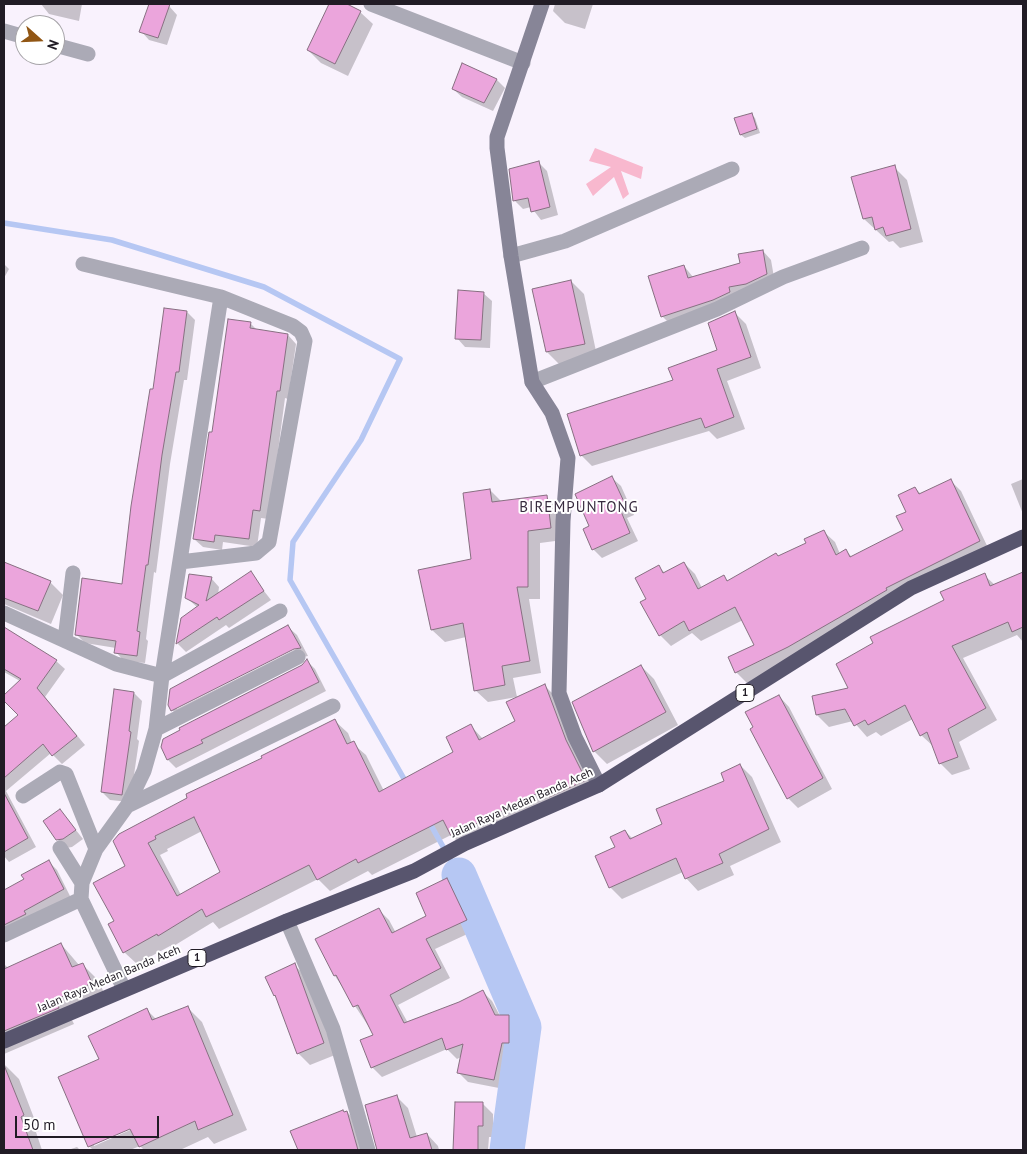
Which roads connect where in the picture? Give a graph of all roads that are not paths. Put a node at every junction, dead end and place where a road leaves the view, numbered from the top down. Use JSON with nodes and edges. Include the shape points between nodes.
{"nodes":[{"id":1,"x":371,"y":4,"type":"edge"},
{"id":2,"x":542,"y":4,"type":"edge"},
{"id":3,"x":65,"y":48,"type":"edge"},
{"id":4,"x":88,"y":54,"type":"dead end"},
{"id":5,"x":523,"y":63,"type":"junction"},
{"id":6,"x":732,"y":169,"type":"dead end"},
{"id":7,"x":862,"y":248,"type":"dead end"},
{"id":8,"x":511,"y":256,"type":"junction"},
{"id":9,"x":83,"y":264,"type":"dead end"},
{"id":10,"x":221,"y":297,"type":"junction"},
{"id":11,"x":532,"y":382,"type":"junction"},
{"id":12,"x":1023,"y":537,"type":"edge"},
{"id":13,"x":180,"y":562,"type":"junction"},
{"id":14,"x":73,"y":573,"type":"dead end"},
{"id":15,"x":280,"y":611,"type":"dead end"},
{"id":16,"x":4,"y":613,"type":"edge"},
{"id":17,"x":65,"y":640,"type":"junction"},
{"id":18,"x":298,"y":657,"type":"dead end"},
{"id":19,"x":162,"y":676,"type":"junction"},
{"id":20,"x":333,"y":706,"type":"dead end"},
{"id":21,"x":156,"y":729,"type":"junction"},
{"id":22,"x":599,"y":785,"type":"junction"},
{"id":23,"x":23,"y":796,"type":"dead end"},
{"id":24,"x":127,"y":806,"type":"junction"},
{"id":25,"x":60,"y":848,"type":"dead end"},
{"id":26,"x":96,"y":849,"type":"junction"},
{"id":27,"x":82,"y":883,"type":"junction"},
{"id":28,"x":81,"y":899,"type":"junction"},
{"id":29,"x":286,"y":921,"type":"junction"},
{"id":30,"x":4,"y":935,"type":"edge"},
{"id":31,"x":124,"y":989,"type":"junction"},
{"id":32,"x":4,"y":1040,"type":"edge"},
{"id":33,"x":368,"y":1150,"type":"edge"}],
"edges":[{"from":1,"to":5,"type":"street"},
{"from":2,"to":5,"type":"street"},
{"from":3,"to":4,"type":"street"},
{"from":5,"to":8,"type":"street","via":[[497,148]]},
{"from":6,"to":8,"type":"street","via":[[565,241]]},
{"from":7,"to":11,"type":"street","via":[[783,277],[717,309]]},
{"from":8,"to":11,"type":"street"},
{"from":9,"to":10,"type":"street"},
{"from":10,"to":13,"type":"street"},
{"from":10,"to":13,"type":"street","via":[[293,326],[305,341],[269,542],[256,553]]},
{"from":11,"to":22,"type":"street","via":[[552,413],[568,458],[563,521],[559,692],[575,737]]},
{"from":12,"to":22,"type":"highway","name":"Jalan Raya Medan Banda Aceh","number":"1","via":[[911,588]]},
{"from":13,"to":19,"type":"street"},
{"from":14,"to":17,"type":"street"},
{"from":15,"to":19,"type":"street"},
{"from":16,"to":17,"type":"street"},
{"from":17,"to":19,"type":"street","via":[[116,664]]},
{"from":18,"to":21,"type":"street"},
{"from":19,"to":21,"type":"street"},
{"from":20,"to":24,"type":"street"},
{"from":21,"to":24,"type":"street","via":[[144,771]]},
{"from":22,"to":29,"type":"highway","name":"Jalan Raya Medan Banda Aceh","number":"1","via":[[464,844],[414,871]]},
{"from":23,"to":26,"type":"street","via":[[60,772],[66,774]]},
{"from":24,"to":26,"type":"street"},
{"from":25,"to":27,"type":"street"},
{"from":26,"to":27,"type":"street"},
{"from":27,"to":28,"type":"street"},
{"from":28,"to":30,"type":"street"},
{"from":28,"to":31,"type":"street"},
{"from":29,"to":31,"type":"highway","name":"Jalan Raya Medan Banda Aceh","number":"1"},
{"from":29,"to":33,"type":"street","via":[[333,1029]]},
{"from":31,"to":32,"type":"highway","name":"Jalan Raya Medan Banda Aceh","number":"1"}]}
